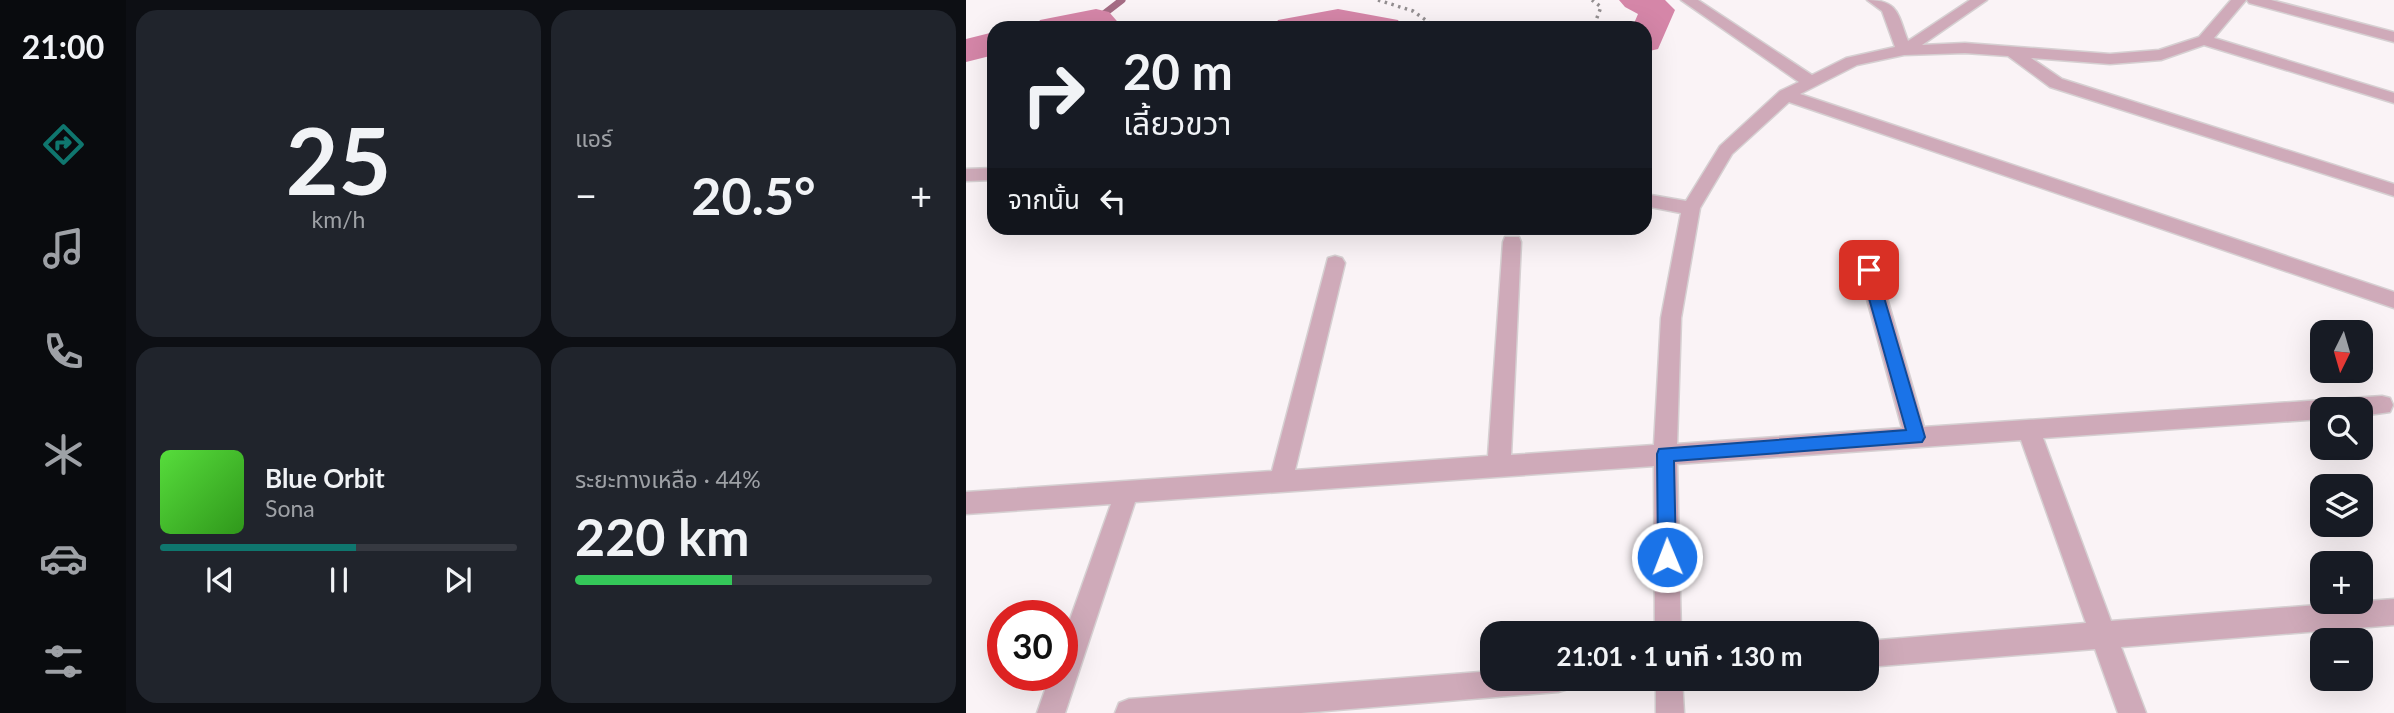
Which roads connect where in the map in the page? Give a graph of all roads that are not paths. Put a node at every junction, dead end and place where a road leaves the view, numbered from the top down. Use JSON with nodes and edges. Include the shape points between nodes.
{"nodes":[{"id":1,"x":1688,"y":0,"type":"edge"},
{"id":2,"x":1874,"y":0,"type":"edge"},
{"id":3,"x":1980,"y":0,"type":"edge"},
{"id":4,"x":2239,"y":0,"type":"edge"},
{"id":5,"x":2254,"y":0,"type":"edge"},
{"id":6,"x":2394,"y":37,"type":"edge"},
{"id":7,"x":2204,"y":40,"type":"junction"},
{"id":8,"x":1904,"y":50,"type":"junction"},
{"id":9,"x":2012,"y":51,"type":"junction"},
{"id":10,"x":1811,"y":82,"type":"junction"},
{"id":11,"x":1786,"y":95,"type":"junction"},
{"id":12,"x":2394,"y":98,"type":"edge"},
{"id":13,"x":987,"y":174,"type":"edge"},
{"id":14,"x":966,"y":175,"type":"edge"},
{"id":15,"x":2394,"y":190,"type":"edge"},
{"id":16,"x":1652,"y":201,"type":"edge"},
{"id":17,"x":1691,"y":208,"type":"junction"},
{"id":18,"x":1513,"y":243,"type":"dead end"},
{"id":19,"x":1335,"y":263,"type":"dead end"},
{"id":20,"x":1869,"y":270,"type":"dead end"},
{"id":21,"x":2394,"y":300,"type":"edge"},
{"id":22,"x":2382,"y":405,"type":"dead end"},
{"id":23,"x":2028,"y":429,"type":"junction"},
{"id":24,"x":1916,"y":437,"type":"junction"},
{"id":25,"x":1665,"y":454,"type":"junction"},
{"id":26,"x":1499,"y":466,"type":"junction"},
{"id":27,"x":1281,"y":481,"type":"junction"},
{"id":28,"x":1127,"y":492,"type":"junction"},
{"id":29,"x":966,"y":503,"type":"edge"},
{"id":30,"x":2394,"y":612,"type":"edge"},
{"id":31,"x":1668,"y":621,"type":"edge"},
{"id":32,"x":2104,"y":636,"type":"junction"},
{"id":33,"x":1879,"y":653,"type":"edge"},
{"id":34,"x":1480,"y":685,"type":"edge"},
{"id":35,"x":1669,"y":691,"type":"edge"},
{"id":36,"x":1051,"y":713,"type":"edge"},
{"id":37,"x":1129,"y":713,"type":"edge"},
{"id":38,"x":1670,"y":713,"type":"edge"},
{"id":39,"x":2132,"y":713,"type":"edge"}],
"edges":[{"from":1,"to":10,"type":"street"},
{"from":2,"to":8,"type":"street","via":[[1888,9]]},
{"from":3,"to":8,"type":"street"},
{"from":4,"to":7,"type":"street"},
{"from":5,"to":6,"type":"street"},
{"from":7,"to":9,"type":"street","via":[[2161,55],[2110,59]]},
{"from":7,"to":12,"type":"street"},
{"from":8,"to":9,"type":"street"},
{"from":8,"to":10,"type":"street","via":[[1852,61]]},
{"from":9,"to":15,"type":"street","via":[[2056,83]]},
{"from":10,"to":11,"type":"street"},
{"from":11,"to":17,"type":"street","via":[[1726,150]]},
{"from":11,"to":21,"type":"street"},
{"from":13,"to":14,"type":"street"},
{"from":16,"to":17,"type":"street"},
{"from":17,"to":25,"type":"street","via":[[1671,318]]},
{"from":18,"to":26,"type":"street"},
{"from":19,"to":27,"type":"street"},
{"from":20,"to":24,"type":"street"},
{"from":22,"to":23,"type":"street"},
{"from":23,"to":24,"type":"street"},
{"from":23,"to":32,"type":"street"},
{"from":24,"to":25,"type":"street"},
{"from":25,"to":26,"type":"street"},
{"from":25,"to":31,"type":"street"},
{"from":26,"to":27,"type":"street"},
{"from":27,"to":28,"type":"street"},
{"from":28,"to":29,"type":"street"},
{"from":28,"to":36,"type":"street"},
{"from":30,"to":32,"type":"street"},
{"from":32,"to":33,"type":"street"},
{"from":32,"to":39,"type":"street"},
{"from":34,"to":37,"type":"street"},
{"from":35,"to":38,"type":"street"}]}
